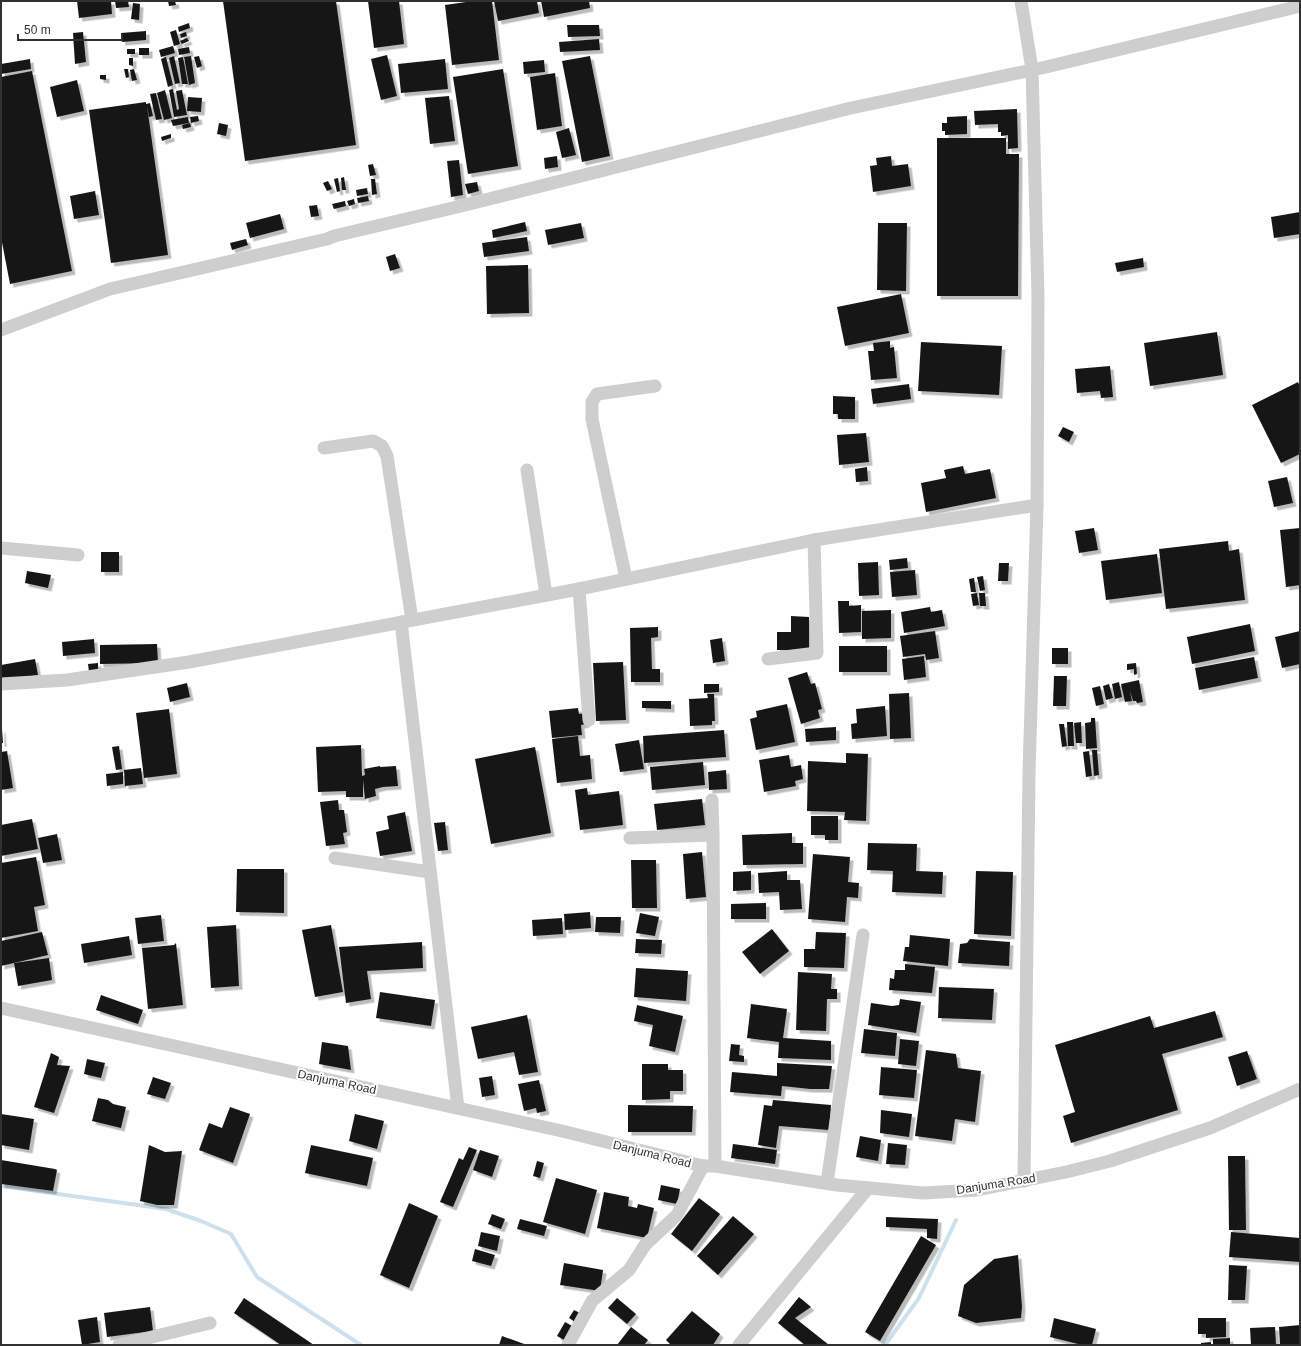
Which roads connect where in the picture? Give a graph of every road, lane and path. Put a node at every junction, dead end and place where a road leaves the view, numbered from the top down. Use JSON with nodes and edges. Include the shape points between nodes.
{"nodes":[{"id":1,"x":1021,"y":1,"type":"edge"},
{"id":2,"x":1300,"y":6,"type":"edge"},
{"id":3,"x":1032,"y":69,"type":"junction"},
{"id":4,"x":1,"y":330,"type":"edge"},
{"id":5,"x":655,"y":386,"type":"dead end"},
{"id":6,"x":324,"y":448,"type":"dead end"},
{"id":7,"x":526,"y":470,"type":"dead end"},
{"id":8,"x":1037,"y":505,"type":"junction"},
{"id":9,"x":814,"y":540,"type":"junction"},
{"id":10,"x":1,"y":548,"type":"edge"},
{"id":11,"x":78,"y":555,"type":"dead end"},
{"id":12,"x":626,"y":579,"type":"junction"},
{"id":13,"x":579,"y":589,"type":"junction"},
{"id":14,"x":546,"y":595,"type":"junction"},
{"id":15,"x":406,"y":621,"type":"junction"},
{"id":16,"x":768,"y":659,"type":"dead end"},
{"id":17,"x":1,"y":684,"type":"edge"},
{"id":18,"x":589,"y":720,"type":"dead end"},
{"id":19,"x":712,"y":800,"type":"dead end"},
{"id":20,"x":713,"y":835,"type":"junction"},
{"id":21,"x":630,"y":838,"type":"dead end"},
{"id":22,"x":335,"y":858,"type":"dead end"},
{"id":23,"x":430,"y":872,"type":"junction"},
{"id":24,"x":864,"y":935,"type":"dead end"},
{"id":25,"x":1,"y":1008,"type":"edge"},
{"id":26,"x":1300,"y":1089,"type":"edge"},
{"id":27,"x":458,"y":1108,"type":"junction"},
{"id":28,"x":709,"y":1166,"type":"junction"},
{"id":29,"x":1024,"y":1181,"type":"junction"},
{"id":30,"x":827,"y":1183,"type":"junction"},
{"id":31,"x":868,"y":1188,"type":"junction"},
{"id":32,"x":210,"y":1323,"type":"dead end"},
{"id":33,"x":119,"y":1345,"type":"edge"},
{"id":34,"x":568,"y":1345,"type":"edge"},
{"id":35,"x":739,"y":1345,"type":"edge"}],
"edges":[{"from":1,"to":3,"type":"street"},
{"from":2,"to":3,"type":"street"},
{"from":3,"to":4,"type":"street","via":[[851,108],[327,239],[110,289]]},
{"from":3,"to":8,"type":"street","via":[[1038,296]]},
{"from":5,"to":12,"type":"street","via":[[596,394],[592,402],[592,419]]},
{"from":6,"to":15,"type":"street","via":[[373,441],[382,446],[387,456]]},
{"from":7,"to":14,"type":"street"},
{"from":8,"to":9,"type":"street"},
{"from":8,"to":29,"type":"street","via":[[1029,773]]},
{"from":9,"to":12,"type":"street"},
{"from":9,"to":16,"type":"street","via":[[817,653]]},
{"from":10,"to":11,"type":"street"},
{"from":12,"to":13,"type":"street"},
{"from":13,"to":14,"type":"street"},
{"from":13,"to":18,"type":"street"},
{"from":14,"to":15,"type":"street"},
{"from":15,"to":17,"type":"street","via":[[182,663],[67,680]]},
{"from":15,"to":23,"type":"street"},
{"from":19,"to":20,"type":"street"},
{"from":20,"to":21,"type":"street"},
{"from":20,"to":28,"type":"street"},
{"from":22,"to":23,"type":"street"},
{"from":23,"to":27,"type":"street"},
{"from":24,"to":30,"type":"street"},
{"from":25,"to":27,"type":"street","name":"Danjuma Road"},
{"from":26,"to":29,"type":"street","name":"Danjuma Road","via":[[1210,1128],[1110,1162]]},
{"from":27,"to":28,"type":"street","name":"Danjuma Road"},
{"from":28,"to":30,"type":"street","name":"Danjuma Road"},
{"from":28,"to":34,"type":"street","via":[[677,1215],[645,1245],[629,1270],[592,1301]]},
{"from":29,"to":31,"type":"street","name":"Danjuma Road","via":[[977,1190],[923,1193]]},
{"from":30,"to":31,"type":"street","name":"Danjuma Road"},
{"from":31,"to":35,"type":"street"},
{"from":32,"to":33,"type":"street"}]}
